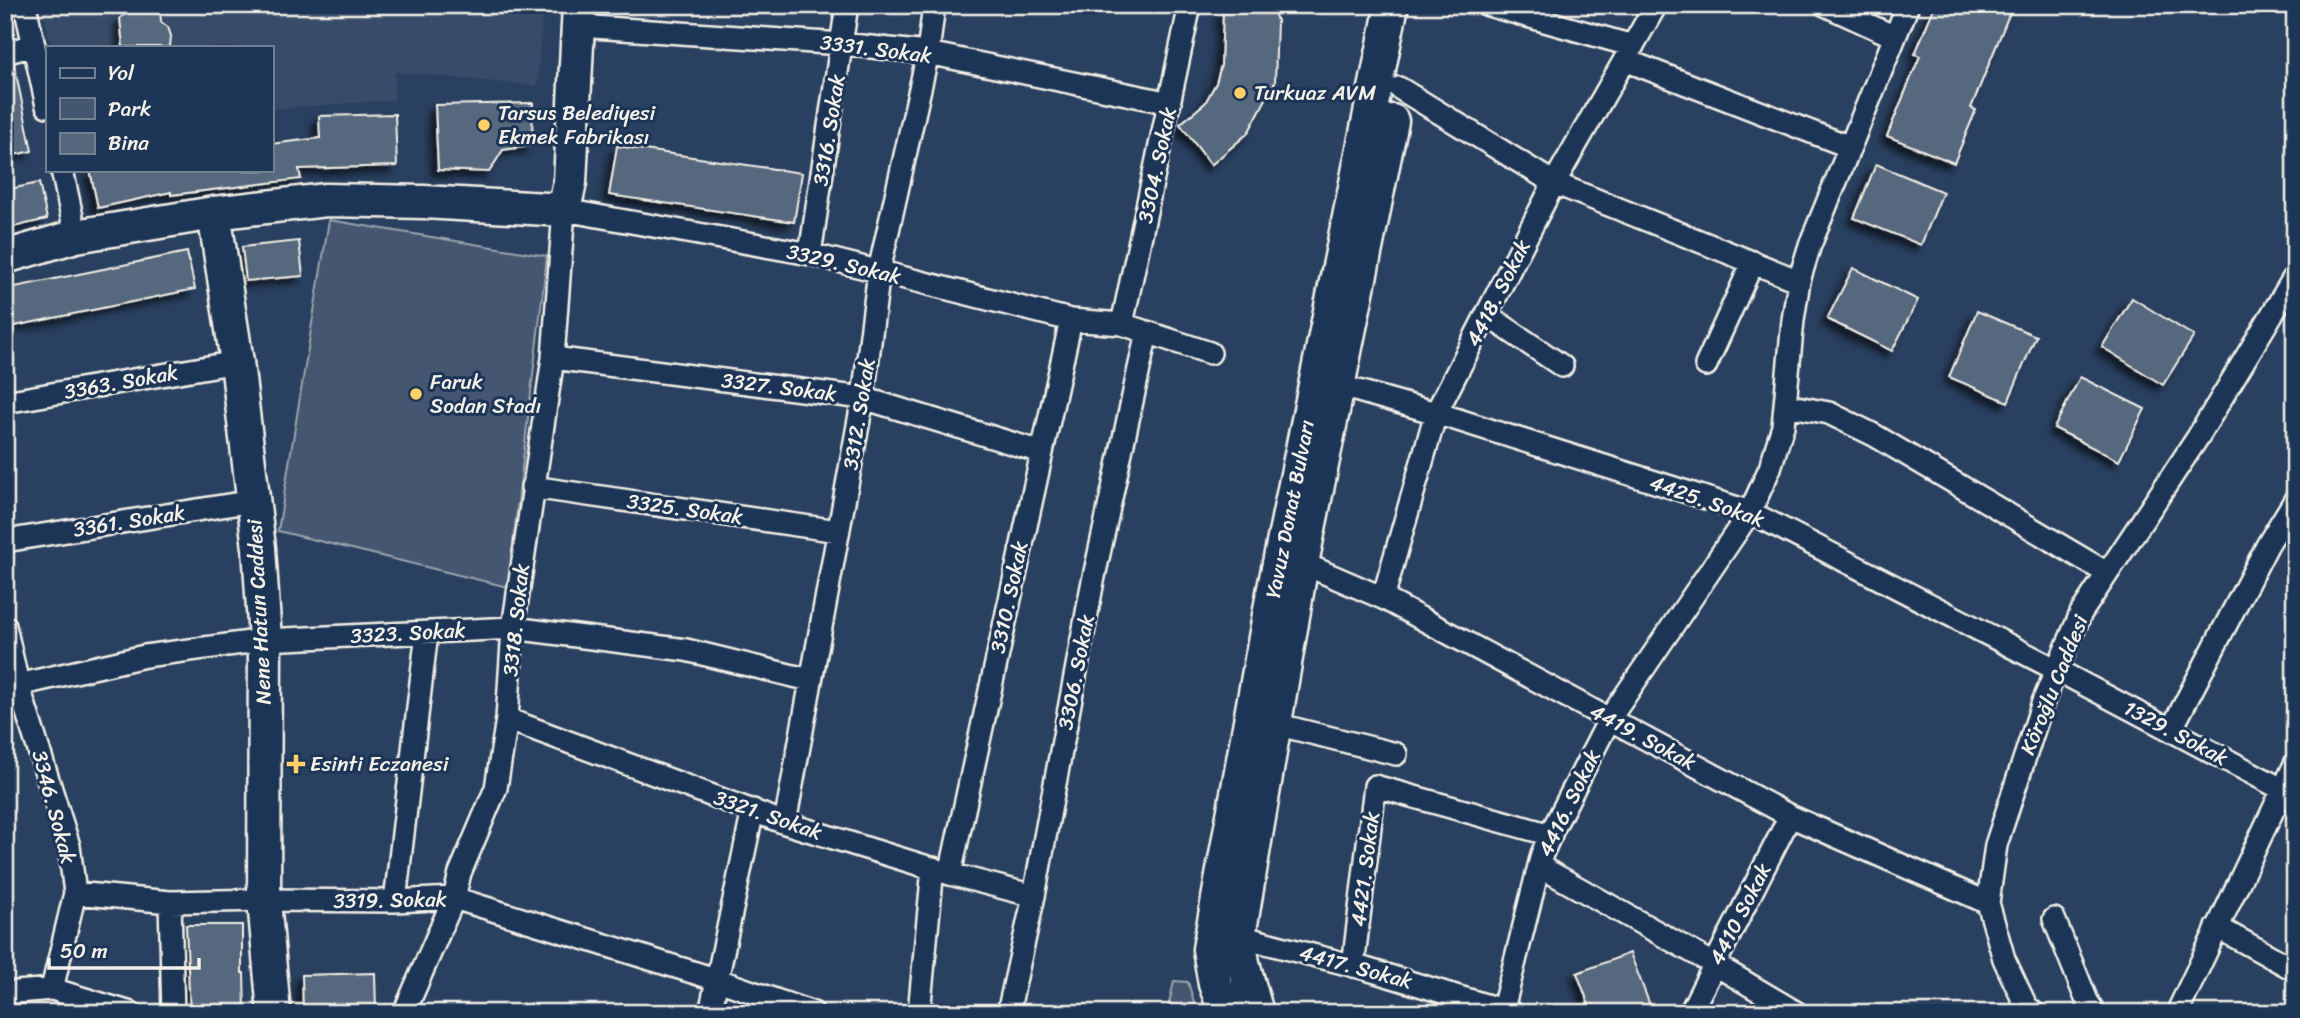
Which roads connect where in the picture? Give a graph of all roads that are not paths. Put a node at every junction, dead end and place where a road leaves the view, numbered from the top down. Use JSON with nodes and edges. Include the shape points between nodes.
{"nodes":[{"id":1,"x":25,"y":5,"type":"edge"},
{"id":2,"x":847,"y":5,"type":"edge"},
{"id":3,"x":934,"y":5,"type":"edge"},
{"id":4,"x":1190,"y":5,"type":"edge"},
{"id":5,"x":1392,"y":5,"type":"edge"},
{"id":6,"x":1413,"y":5,"type":"edge"},
{"id":7,"x":1488,"y":5,"type":"edge"},
{"id":8,"x":1656,"y":5,"type":"edge"},
{"id":9,"x":1825,"y":5,"type":"edge"},
{"id":10,"x":1908,"y":5,"type":"edge"},
{"id":11,"x":579,"y":15,"type":"edge"},
{"id":12,"x":1895,"y":37,"type":"junction"},
{"id":13,"x":842,"y":44,"type":"junction"},
{"id":14,"x":34,"y":45,"type":"junction"},
{"id":15,"x":5,"y":53,"type":"edge"},
{"id":16,"x":928,"y":53,"type":"junction"},
{"id":17,"x":1629,"y":53,"type":"junction"},
{"id":18,"x":1399,"y":88,"type":"junction"},
{"id":19,"x":46,"y":101,"type":"edge"},
{"id":20,"x":1170,"y":103,"type":"junction"},
{"id":21,"x":1850,"y":148,"type":"junction"},
{"id":22,"x":62,"y":172,"type":"edge"},
{"id":23,"x":1554,"y":183,"type":"junction"},
{"id":24,"x":564,"y":210,"type":"junction"},
{"id":25,"x":214,"y":213,"type":"junction"},
{"id":26,"x":76,"y":236,"type":"junction"},
{"id":27,"x":810,"y":254,"type":"junction"},
{"id":28,"x":5,"y":257,"type":"edge"},
{"id":29,"x":1753,"y":262,"type":"junction"},
{"id":30,"x":879,"y":271,"type":"junction"},
{"id":31,"x":1799,"y":281,"type":"junction"},
{"id":32,"x":2293,"y":282,"type":"edge"},
{"id":33,"x":1486,"y":315,"type":"junction"},
{"id":34,"x":1071,"y":320,"type":"junction"},
{"id":35,"x":1122,"y":324,"type":"junction"},
{"id":36,"x":1147,"y":332,"type":"junction"},
{"id":37,"x":1210,"y":353,"type":"dead end"},
{"id":38,"x":553,"y":358,"type":"junction"},
{"id":39,"x":237,"y":362,"type":"junction"},
{"id":40,"x":1706,"y":365,"type":"dead end"},
{"id":41,"x":1562,"y":366,"type":"dead end"},
{"id":42,"x":1337,"y":384,"type":"junction"},
{"id":43,"x":863,"y":398,"type":"junction"},
{"id":44,"x":5,"y":402,"type":"edge"},
{"id":45,"x":1786,"y":405,"type":"junction"},
{"id":46,"x":1436,"y":413,"type":"junction"},
{"id":47,"x":1041,"y":452,"type":"junction"},
{"id":48,"x":532,"y":487,"type":"junction"},
{"id":49,"x":2295,"y":500,"type":"edge"},
{"id":50,"x":253,"y":501,"type":"junction"},
{"id":51,"x":1750,"y":512,"type":"junction"},
{"id":52,"x":838,"y":531,"type":"junction"},
{"id":53,"x":5,"y":541,"type":"edge"},
{"id":54,"x":1302,"y":563,"type":"junction"},
{"id":55,"x":2107,"y":573,"type":"junction"},
{"id":56,"x":1383,"y":598,"type":"junction"},
{"id":57,"x":5,"y":626,"type":"edge"},
{"id":58,"x":513,"y":628,"type":"junction"},
{"id":59,"x":427,"y":632,"type":"junction"},
{"id":60,"x":265,"y":640,"type":"junction"},
{"id":61,"x":2056,"y":670,"type":"junction"},
{"id":62,"x":810,"y":680,"type":"junction"},
{"id":63,"x":12,"y":686,"type":"edge"},
{"id":64,"x":1610,"y":718,"type":"junction"},
{"id":65,"x":507,"y":719,"type":"junction"},
{"id":66,"x":1275,"y":724,"type":"junction"},
{"id":67,"x":2171,"y":730,"type":"junction"},
{"id":68,"x":1396,"y":754,"type":"dead end"},
{"id":69,"x":2295,"y":765,"type":"edge"},
{"id":70,"x":2289,"y":793,"type":"edge"},
{"id":71,"x":753,"y":810,"type":"junction"},
{"id":72,"x":1790,"y":816,"type":"junction"},
{"id":73,"x":785,"y":823,"type":"junction"},
{"id":74,"x":1550,"y":835,"type":"junction"},
{"id":75,"x":1539,"y":866,"type":"junction"},
{"id":76,"x":942,"y":871,"type":"junction"},
{"id":77,"x":75,"y":893,"type":"junction"},
{"id":78,"x":1034,"y":896,"type":"junction"},
{"id":79,"x":454,"y":898,"type":"junction"},
{"id":80,"x":264,"y":900,"type":"junction"},
{"id":81,"x":395,"y":901,"type":"junction"},
{"id":82,"x":170,"y":902,"type":"junction"},
{"id":83,"x":1988,"y":903,"type":"junction"},
{"id":84,"x":2054,"y":919,"type":"dead end"},
{"id":85,"x":2217,"y":927,"type":"junction"},
{"id":86,"x":1239,"y":936,"type":"junction"},
{"id":87,"x":1714,"y":964,"type":"junction"},
{"id":88,"x":1353,"y":966,"type":"junction"},
{"id":89,"x":2295,"y":970,"type":"edge"},
{"id":90,"x":718,"y":980,"type":"junction"},
{"id":91,"x":52,"y":989,"type":"junction"},
{"id":92,"x":14,"y":999,"type":"edge"},
{"id":93,"x":1507,"y":1011,"type":"edge"},
{"id":94,"x":2182,"y":1011,"type":"edge"},
{"id":95,"x":131,"y":1013,"type":"edge"},
{"id":96,"x":173,"y":1013,"type":"edge"},
{"id":97,"x":274,"y":1013,"type":"edge"},
{"id":98,"x":404,"y":1013,"type":"edge"},
{"id":99,"x":710,"y":1013,"type":"edge"},
{"id":100,"x":813,"y":1013,"type":"edge"},
{"id":101,"x":919,"y":1013,"type":"edge"},
{"id":102,"x":1008,"y":1013,"type":"edge"},
{"id":103,"x":1226,"y":1013,"type":"edge"},
{"id":104,"x":1256,"y":1013,"type":"edge"},
{"id":105,"x":1689,"y":1013,"type":"edge"},
{"id":106,"x":1797,"y":1013,"type":"edge"},
{"id":107,"x":2034,"y":1013,"type":"edge"},
{"id":108,"x":2095,"y":1013,"type":"edge"}],
"edges":[{"from":1,"to":14,"type":"street"},
{"from":2,"to":13,"type":"street","name":"3316. Sokak"},
{"from":3,"to":16,"type":"street","name":"3312. Sokak"},
{"from":4,"to":20,"type":"street","name":"3304. Sokak"},
{"from":5,"to":103,"type":"street","name":"Yavuz Donat Bulvarı","via":[[1273,593],[1209,949]]},
{"from":6,"to":18,"type":"street","name":"Yavuz Donat Bulvarı"},
{"from":7,"to":17,"type":"street"},
{"from":8,"to":17,"type":"street","name":"4418. Sokak"},
{"from":9,"to":12,"type":"street"},
{"from":10,"to":12,"type":"street","name":"4416. Sokak"},
{"from":11,"to":13,"type":"street","name":"3331. Sokak"},
{"from":11,"to":24,"type":"street","via":[[570,182]]},
{"from":12,"to":21,"type":"street","name":"4416. Sokak"},
{"from":13,"to":16,"type":"street","name":"3331. Sokak"},
{"from":13,"to":27,"type":"street","name":"3316. Sokak"},
{"from":14,"to":15,"type":"street"},
{"from":14,"to":19,"type":"street"},
{"from":16,"to":20,"type":"street","name":"3331. Sokak"},
{"from":16,"to":30,"type":"street","name":"3312. Sokak"},
{"from":17,"to":21,"type":"street"},
{"from":17,"to":23,"type":"street","name":"4418. Sokak"},
{"from":18,"to":23,"type":"street"},
{"from":18,"to":42,"type":"street","name":"Yavuz Donat Bulvarı"},
{"from":20,"to":35,"type":"street","name":"3304. Sokak"},
{"from":21,"to":31,"type":"street","name":"4416. Sokak"},
{"from":22,"to":26,"type":"street"},
{"from":23,"to":29,"type":"street"},
{"from":23,"to":33,"type":"street","name":"4418. Sokak"},
{"from":24,"to":25,"type":"street","via":[[326,200]]},
{"from":24,"to":27,"type":"street","name":"3329. Sokak"},
{"from":24,"to":38,"type":"street","name":"3318. Sokak"},
{"from":25,"to":26,"type":"street"},
{"from":25,"to":39,"type":"street","name":"Nene Hatun Caddesi"},
{"from":26,"to":28,"type":"street"},
{"from":27,"to":30,"type":"street","name":"3329. Sokak"},
{"from":29,"to":31,"type":"street"},
{"from":29,"to":40,"type":"street"},
{"from":30,"to":34,"type":"street","name":"3329. Sokak"},
{"from":30,"to":43,"type":"street","name":"3312. Sokak"},
{"from":31,"to":45,"type":"street","name":"4416. Sokak"},
{"from":32,"to":55,"type":"street","name":"Köroğlu Caddesi"},
{"from":33,"to":41,"type":"street"},
{"from":33,"to":46,"type":"street","name":"4418. Sokak"},
{"from":34,"to":35,"type":"street","name":"3329. Sokak"},
{"from":34,"to":47,"type":"street","name":"3310. Sokak"},
{"from":35,"to":36,"type":"street","name":"3329. Sokak"},
{"from":36,"to":37,"type":"street","name":"3329. Sokak"},
{"from":36,"to":78,"type":"street","name":"3306. Sokak","via":[[1092,586]]},
{"from":38,"to":43,"type":"street","name":"3327. Sokak"},
{"from":38,"to":48,"type":"street","name":"3318. Sokak"},
{"from":39,"to":44,"type":"street","name":"3363. Sokak"},
{"from":39,"to":50,"type":"street","name":"Nene Hatun Caddesi"},
{"from":42,"to":46,"type":"street","name":"4425. Sokak"},
{"from":42,"to":54,"type":"street","name":"Yavuz Donat Bulvarı"},
{"from":43,"to":47,"type":"street","name":"3327. Sokak"},
{"from":43,"to":52,"type":"street","name":"3312. Sokak"},
{"from":45,"to":51,"type":"street","name":"4416. Sokak","via":[[1770,468]]},
{"from":45,"to":55,"type":"street","via":[[1829,413],[1874,435]]},
{"from":46,"to":51,"type":"street","name":"4425. Sokak"},
{"from":46,"to":56,"type":"street","name":"4418. Sokak"},
{"from":47,"to":76,"type":"street","name":"3310. Sokak"},
{"from":48,"to":52,"type":"street","name":"3325. Sokak"},
{"from":48,"to":58,"type":"street","name":"3318. Sokak"},
{"from":49,"to":67,"type":"street"},
{"from":50,"to":53,"type":"street","name":"3361. Sokak"},
{"from":50,"to":60,"type":"street","name":"Nene Hatun Caddesi"},
{"from":51,"to":61,"type":"street","name":"4425. Sokak"},
{"from":51,"to":64,"type":"street","name":"4416. Sokak"},
{"from":52,"to":62,"type":"street","name":"3312. Sokak"},
{"from":54,"to":56,"type":"street","name":"4419. Sokak"},
{"from":54,"to":66,"type":"street","name":"Yavuz Donat Bulvarı"},
{"from":55,"to":61,"type":"street","name":"Köroğlu Caddesi","via":[[2081,613]]},
{"from":56,"to":64,"type":"street","name":"4419. Sokak"},
{"from":57,"to":63,"type":"street","name":"3346. Sokak"},
{"from":58,"to":59,"type":"street","name":"3323. Sokak"},
{"from":58,"to":62,"type":"street","name":"3323. Sokak","via":[[686,650]]},
{"from":58,"to":65,"type":"street","name":"3318. Sokak"},
{"from":59,"to":60,"type":"street","name":"3323. Sokak"},
{"from":59,"to":81,"type":"street"},
{"from":60,"to":63,"type":"street","name":"3323. Sokak","via":[[145,656]]},
{"from":60,"to":80,"type":"street","name":"Nene Hatun Caddesi"},
{"from":61,"to":67,"type":"street","name":"1329. Sokak"},
{"from":61,"to":83,"type":"street","name":"Köroğlu Caddesi","via":[[1996,845]]},
{"from":62,"to":73,"type":"street","name":"3312. Sokak"},
{"from":63,"to":77,"type":"street","name":"3346. Sokak","via":[[69,846]]},
{"from":64,"to":72,"type":"street","name":"4419. Sokak"},
{"from":64,"to":74,"type":"street","name":"4416. Sokak"},
{"from":65,"to":71,"type":"street","name":"3321. Sokak"},
{"from":65,"to":79,"type":"street","name":"3318. Sokak","via":[[496,788]]},
{"from":66,"to":68,"type":"street"},
{"from":66,"to":86,"type":"street","name":"Yavuz Donat Bulvarı"},
{"from":67,"to":70,"type":"street","name":"1329. Sokak"},
{"from":69,"to":70,"type":"street"},
{"from":70,"to":85,"type":"street"},
{"from":71,"to":73,"type":"street","name":"3321. Sokak"},
{"from":71,"to":90,"type":"street"},
{"from":72,"to":83,"type":"street","name":"4419. Sokak"},
{"from":72,"to":87,"type":"street","name":"4410 Sokak"},
{"from":73,"to":76,"type":"street","name":"3321. Sokak"},
{"from":74,"to":75,"type":"street","name":"4416. Sokak"},
{"from":74,"to":88,"type":"street","name":"4421. Sokak","via":[[1375,786]]},
{"from":75,"to":87,"type":"street"},
{"from":75,"to":93,"type":"street","name":"4416. Sokak"},
{"from":76,"to":78,"type":"street","name":"3321. Sokak"},
{"from":76,"to":101,"type":"street","name":"3310. Sokak"},
{"from":77,"to":82,"type":"street","name":"3319. Sokak"},
{"from":77,"to":91,"type":"street","name":"3346. Sokak"},
{"from":78,"to":102,"type":"street","name":"3306. Sokak"},
{"from":79,"to":81,"type":"street","name":"3319. Sokak"},
{"from":79,"to":90,"type":"street","name":"3319. Sokak"},
{"from":79,"to":98,"type":"street","name":"3318. Sokak"},
{"from":80,"to":81,"type":"street","name":"3319. Sokak"},
{"from":80,"to":82,"type":"street","name":"3319. Sokak"},
{"from":80,"to":97,"type":"street","name":"Nene Hatun Caddesi"},
{"from":82,"to":96,"type":"street"},
{"from":83,"to":107,"type":"street","name":"Köroğlu Caddesi","via":[[2004,959],[2026,1006]]},
{"from":84,"to":108,"type":"street"},
{"from":85,"to":89,"type":"street"},
{"from":85,"to":94,"type":"street"},
{"from":86,"to":88,"type":"street","name":"4417. Sokak"},
{"from":86,"to":104,"type":"street","name":"Yavuz Donat Bulvarı"},
{"from":87,"to":105,"type":"street","name":"4410 Sokak"},
{"from":87,"to":106,"type":"street"},
{"from":88,"to":93,"type":"street","name":"4417. Sokak"},
{"from":90,"to":99,"type":"street"},
{"from":90,"to":100,"type":"street","name":"3319. Sokak"},
{"from":91,"to":92,"type":"street"},
{"from":91,"to":95,"type":"street"}]}
